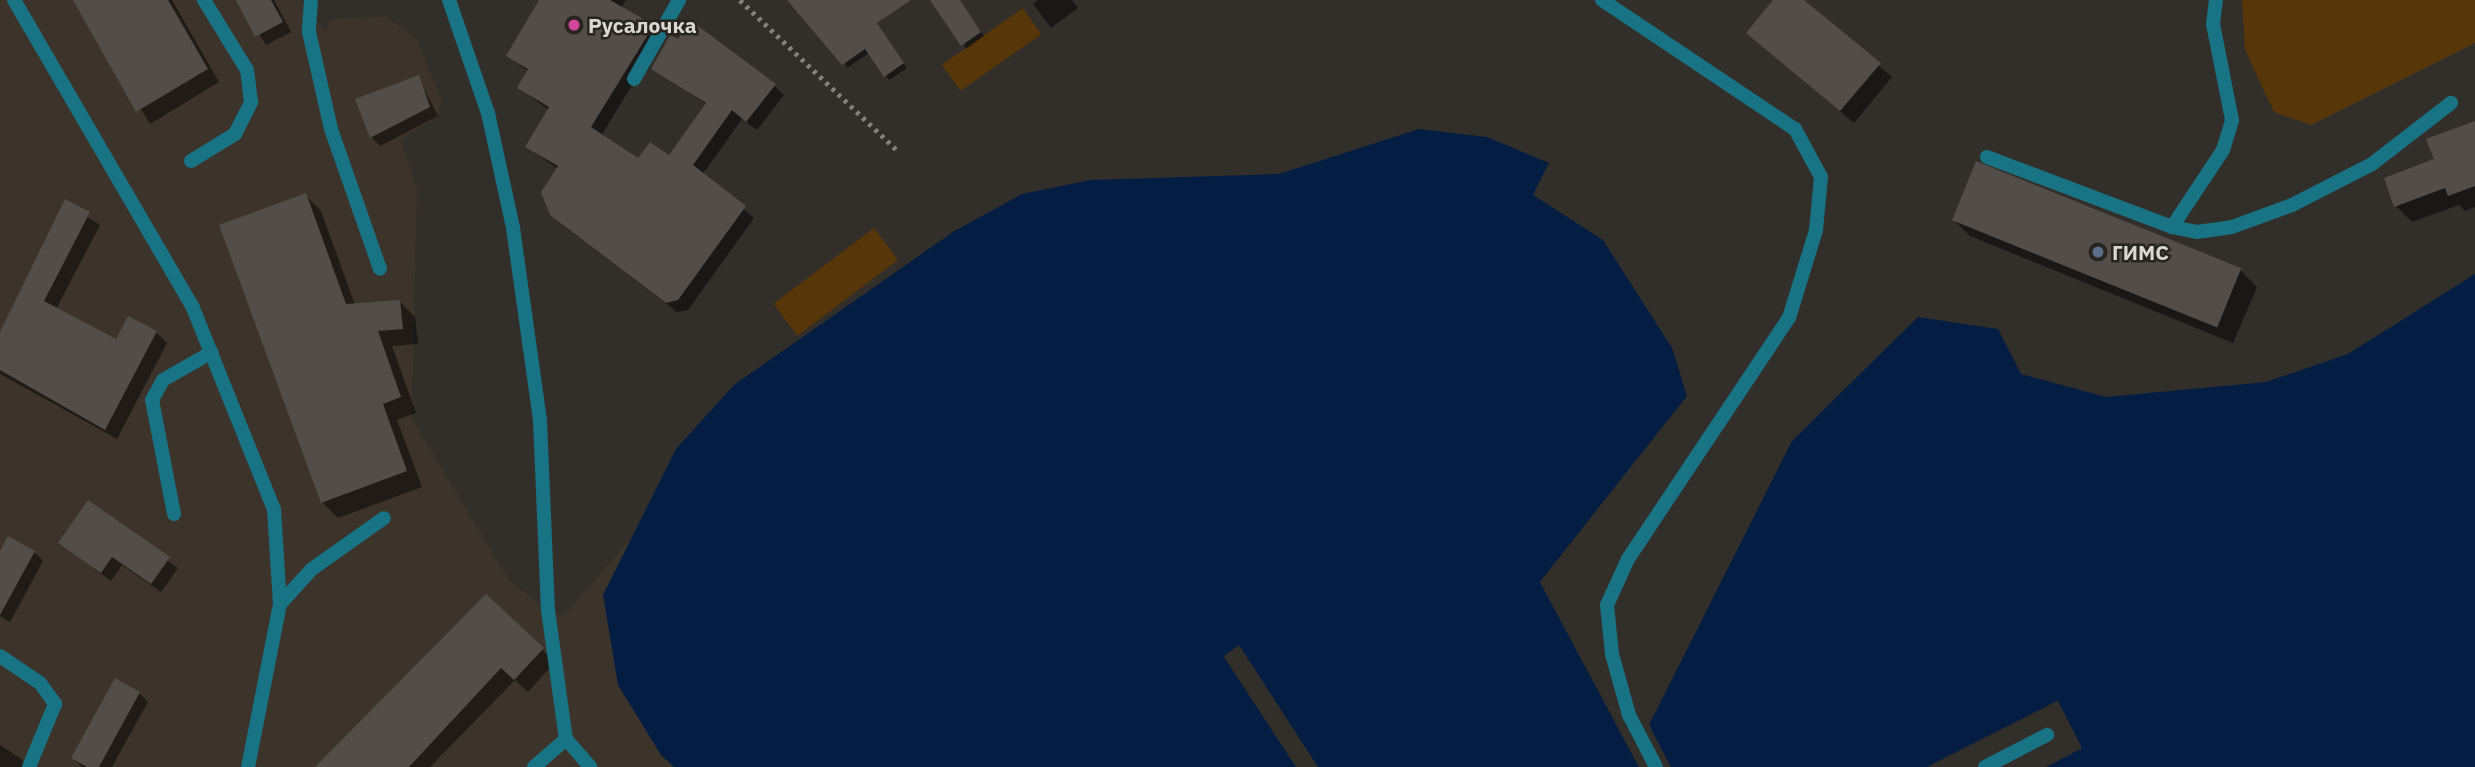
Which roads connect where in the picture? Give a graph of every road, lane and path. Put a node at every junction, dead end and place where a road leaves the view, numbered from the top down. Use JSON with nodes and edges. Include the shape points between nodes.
{"nodes":[{"id":1,"x":14,"y":0,"type":"edge"},
{"id":2,"x":204,"y":0,"type":"edge"},
{"id":3,"x":311,"y":0,"type":"edge"},
{"id":4,"x":449,"y":0,"type":"edge"},
{"id":5,"x":679,"y":0,"type":"edge"},
{"id":6,"x":740,"y":0,"type":"edge"},
{"id":7,"x":1602,"y":0,"type":"edge"},
{"id":8,"x":2217,"y":0,"type":"edge"},
{"id":9,"x":634,"y":79,"type":"dead end"},
{"id":10,"x":2451,"y":103,"type":"dead end"},
{"id":11,"x":898,"y":152,"type":"dead end"},
{"id":12,"x":1987,"y":158,"type":"dead end"},
{"id":13,"x":191,"y":161,"type":"dead end"},
{"id":14,"x":2172,"y":227,"type":"junction"},
{"id":15,"x":380,"y":269,"type":"dead end"},
{"id":16,"x":212,"y":352,"type":"junction"},
{"id":17,"x":174,"y":514,"type":"dead end"},
{"id":18,"x":384,"y":518,"type":"dead end"},
{"id":19,"x":279,"y":604,"type":"junction"},
{"id":20,"x":0,"y":656,"type":"edge"},
{"id":21,"x":2047,"y":735,"type":"dead end"},
{"id":22,"x":566,"y":738,"type":"junction"},
{"id":23,"x":29,"y":767,"type":"edge"},
{"id":24,"x":248,"y":767,"type":"edge"},
{"id":25,"x":534,"y":767,"type":"edge"},
{"id":26,"x":590,"y":767,"type":"edge"},
{"id":27,"x":1656,"y":767,"type":"edge"},
{"id":28,"x":1985,"y":767,"type":"edge"}],
"edges":[{"from":1,"to":16,"type":"street","via":[[160,245]]},
{"from":2,"to":13,"type":"street","via":[[247,69],[251,102],[235,134]]},
{"from":3,"to":15,"type":"street","via":[[309,32],[331,129]]},
{"from":4,"to":22,"type":"street","via":[[488,113],[525,296],[540,420],[548,610]]},
{"from":5,"to":9,"type":"street"},
{"from":6,"to":11,"type":"path"},
{"from":7,"to":27,"type":"street","via":[[1795,129],[1821,177],[1816,230],[1789,317],[1628,559],[1607,605],[1612,654],[1629,715]]},
{"from":8,"to":14,"type":"street","via":[[2213,24],[2232,120],[2223,150]]},
{"from":10,"to":14,"type":"street","via":[[2372,163],[2292,205],[2232,227],[2197,232]]},
{"from":12,"to":14,"type":"street"},
{"from":16,"to":17,"type":"street","via":[[163,380],[152,400]]},
{"from":16,"to":19,"type":"street","via":[[274,509]]},
{"from":18,"to":19,"type":"street","via":[[312,569]]},
{"from":19,"to":24,"type":"street"},
{"from":20,"to":23,"type":"street","via":[[40,683],[55,704]]},
{"from":21,"to":28,"type":"street"},
{"from":22,"to":25,"type":"street"},
{"from":22,"to":26,"type":"street"}]}
